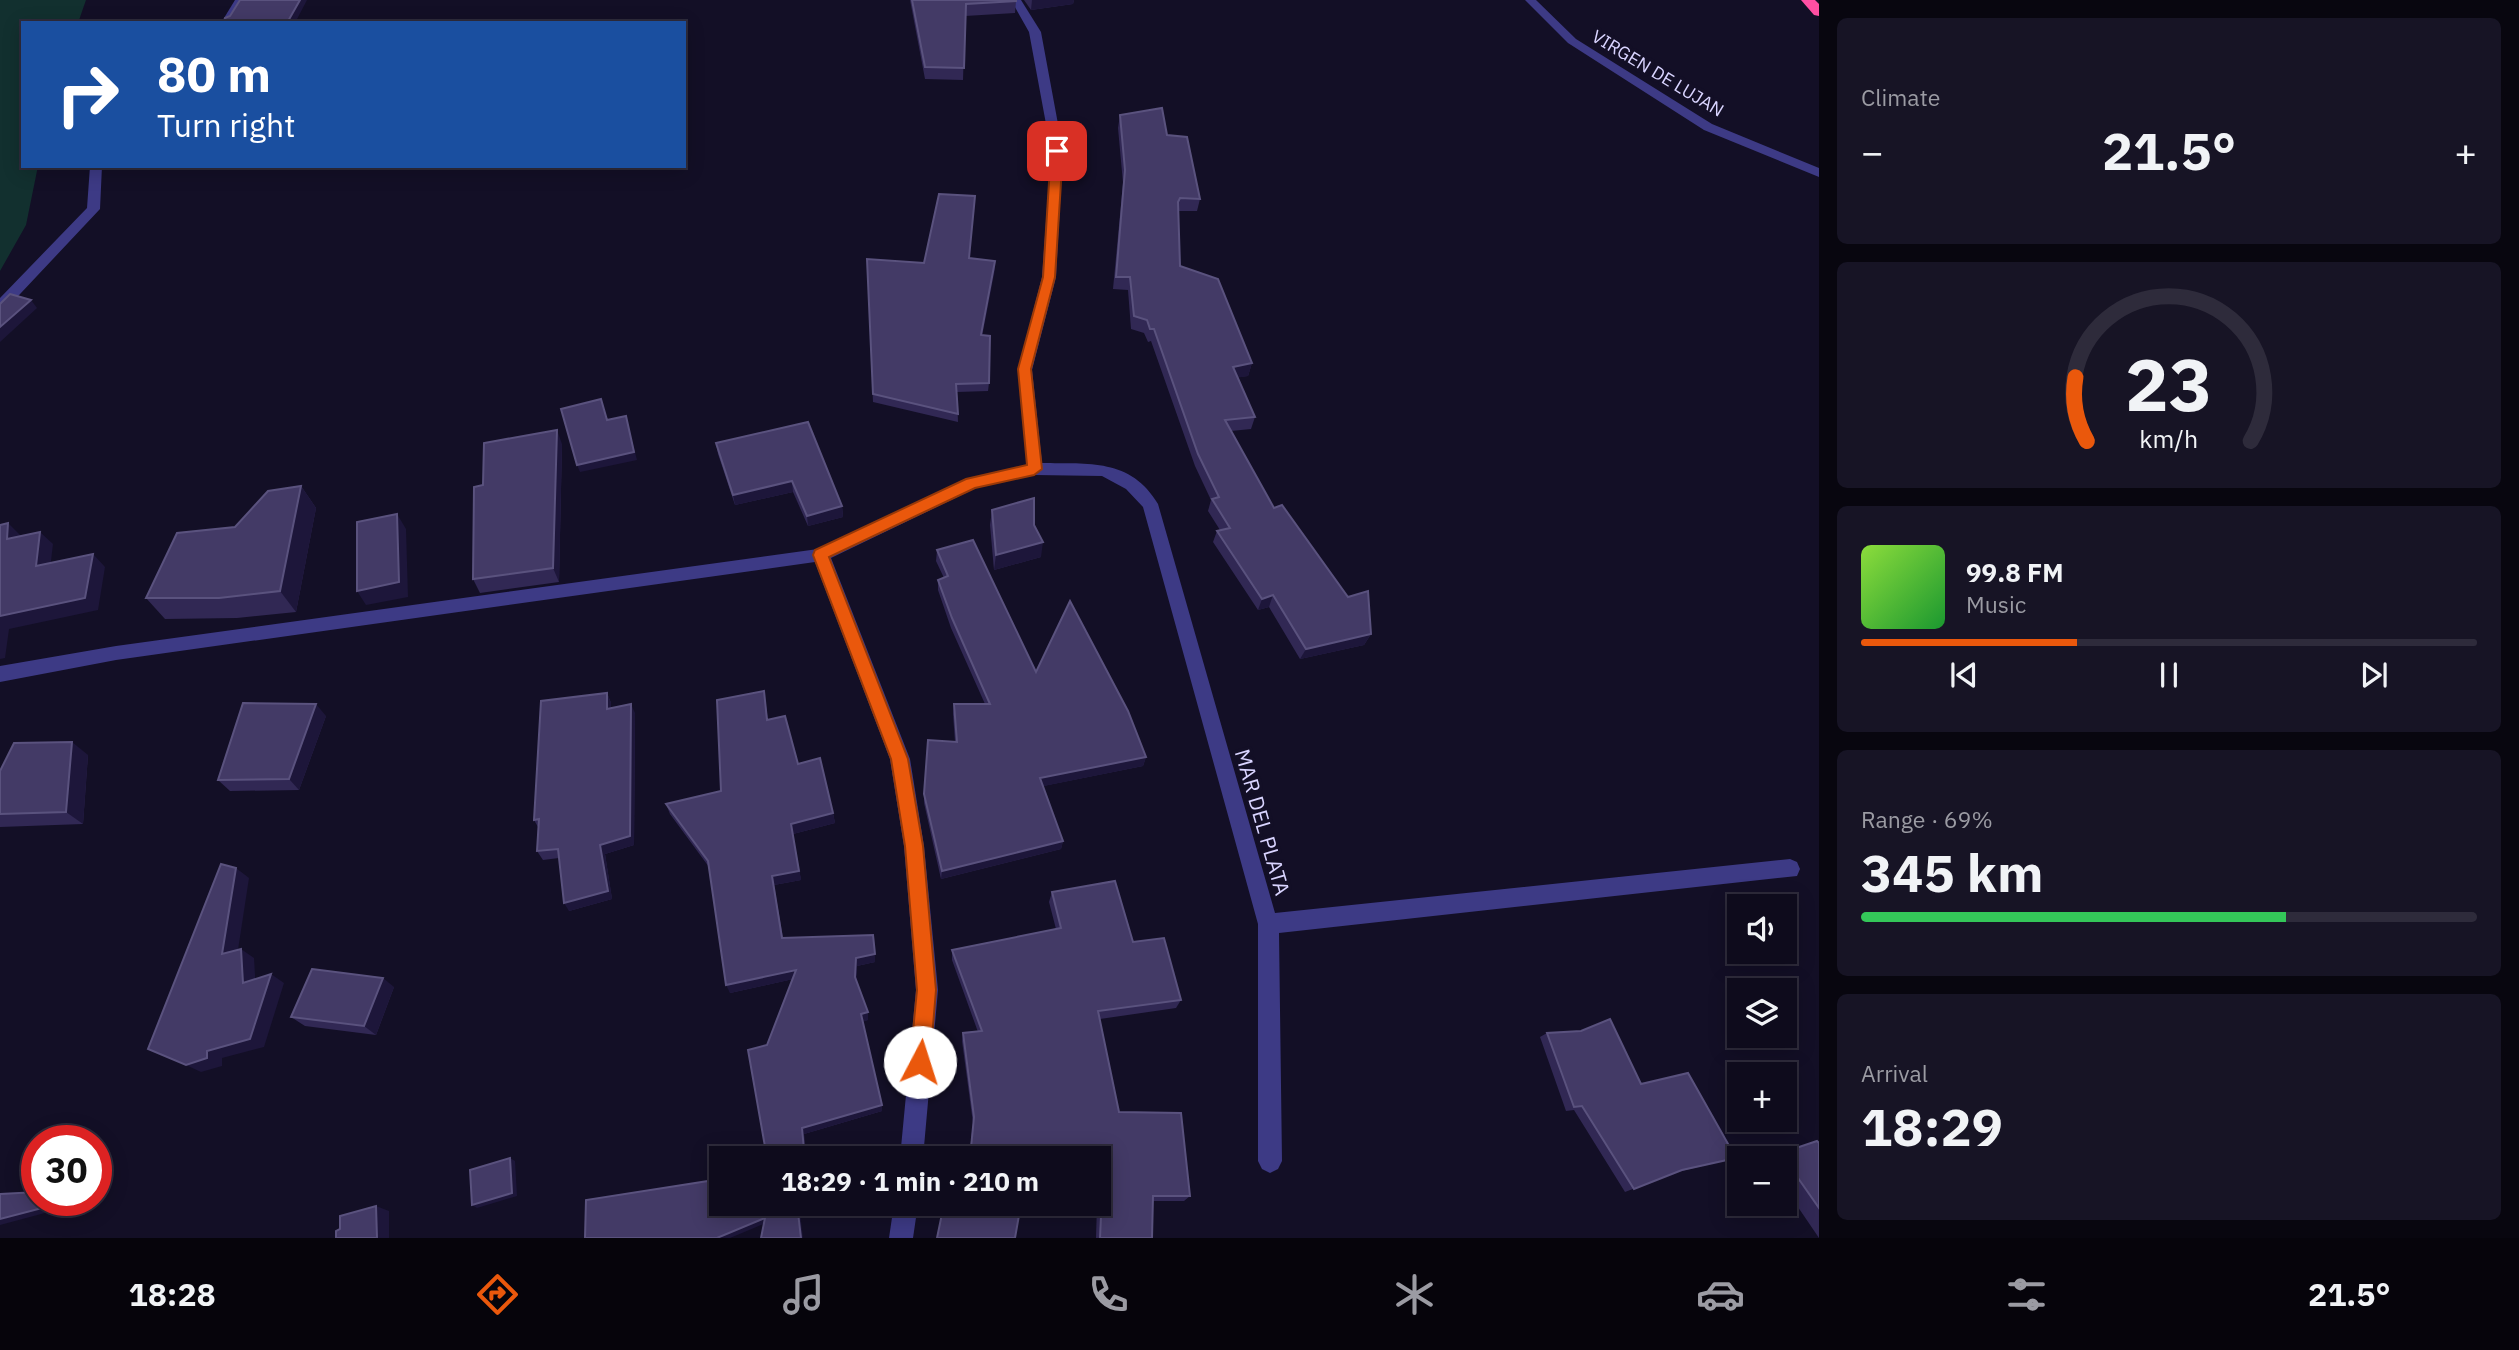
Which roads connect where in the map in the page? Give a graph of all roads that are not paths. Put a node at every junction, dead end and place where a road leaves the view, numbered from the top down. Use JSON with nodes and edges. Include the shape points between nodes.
{"nodes":[{"id":1,"x":240,"y":0,"type":"edge"},
{"id":2,"x":1016,"y":0,"type":"edge"},
{"id":3,"x":1530,"y":0,"type":"edge"},
{"id":4,"x":1808,"y":0,"type":"edge"},
{"id":5,"x":1819,"y":12,"type":"edge"},
{"id":6,"x":227,"y":21,"type":"edge"},
{"id":7,"x":96,"y":168,"type":"edge"},
{"id":8,"x":1819,"y":173,"type":"edge"},
{"id":9,"x":0,"y":307,"type":"edge"},
{"id":10,"x":1034,"y":469,"type":"junction"},
{"id":11,"x":821,"y":555,"type":"junction"},
{"id":12,"x":0,"y":674,"type":"edge"},
{"id":13,"x":1790,"y":869,"type":"dead end"},
{"id":14,"x":1268,"y":924,"type":"junction"},
{"id":15,"x":912,"y":1146,"type":"edge"},
{"id":16,"x":1270,"y":1161,"type":"dead end"},
{"id":17,"x":904,"y":1216,"type":"edge"},
{"id":18,"x":901,"y":1238,"type":"edge"}],
"edges":[{"from":1,"to":6,"type":"street"},
{"from":2,"to":10,"type":"street","via":[[1035,32],[1057,151],[1049,277],[1025,369]]},
{"from":3,"to":8,"type":"street","name":"VIRGEN DE LUJAN","via":[[1572,41],[1708,127]]},
{"from":4,"to":5,"type":"highway"},
{"from":7,"to":9,"type":"street","via":[[93,209]]},
{"from":10,"to":11,"type":"street","via":[[972,483]]},
{"from":10,"to":14,"type":"street","name":"MAR DEL PLATA","via":[[1105,470],[1132,485],[1150,504]]},
{"from":11,"to":12,"type":"street","via":[[143,649]]},
{"from":11,"to":15,"type":"street","via":[[900,759],[914,846],[927,990]]},
{"from":13,"to":14,"type":"street"},
{"from":14,"to":16,"type":"street","name":"MAR DEL PLATA"},
{"from":17,"to":18,"type":"street"}]}
